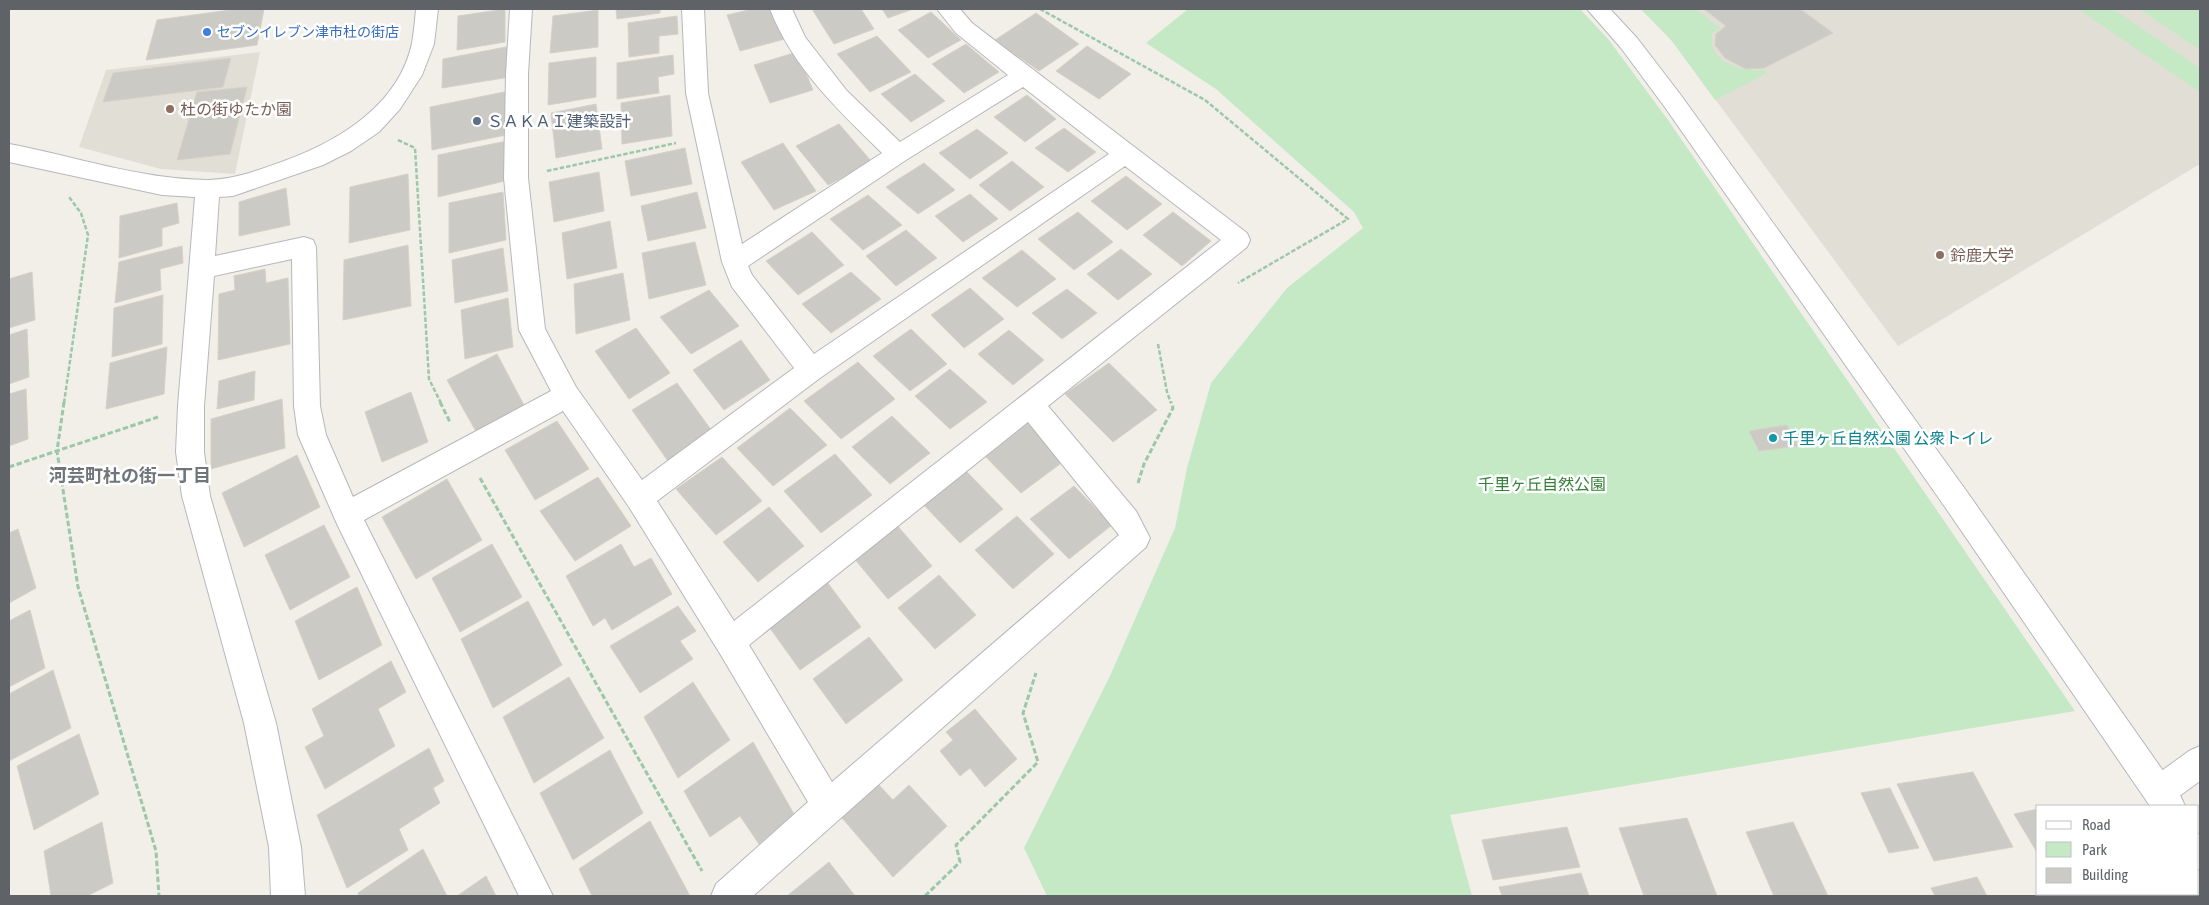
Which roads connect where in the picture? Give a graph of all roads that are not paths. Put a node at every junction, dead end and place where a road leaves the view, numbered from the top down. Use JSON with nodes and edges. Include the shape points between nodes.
{"nodes":[{"id":1,"x":427,"y":9,"type":"edge"},
{"id":2,"x":521,"y":9,"type":"edge"},
{"id":3,"x":693,"y":9,"type":"edge"},
{"id":4,"x":781,"y":9,"type":"edge"},
{"id":5,"x":948,"y":9,"type":"edge"},
{"id":6,"x":1598,"y":9,"type":"edge"},
{"id":7,"x":1024,"y":76,"type":"junction"},
{"id":8,"x":9,"y":153,"type":"edge"},
{"id":9,"x":898,"y":154,"type":"junction"},
{"id":10,"x":1126,"y":154,"type":"junction"},
{"id":11,"x":208,"y":189,"type":"junction"},
{"id":12,"x":734,"y":262,"type":"junction"},
{"id":13,"x":202,"y":269,"type":"junction"},
{"id":14,"x":811,"y":370,"type":"junction"},
{"id":15,"x":567,"y":395,"type":"junction"},
{"id":16,"x":1030,"y":404,"type":"junction"},
{"id":17,"x":639,"y":498,"type":"junction"},
{"id":18,"x":347,"y":516,"type":"junction"},
{"id":19,"x":730,"y":642,"type":"junction"},
{"id":20,"x":2200,"y":762,"type":"edge"},
{"id":21,"x":2164,"y":799,"type":"edge"},
{"id":22,"x":828,"y":806,"type":"junction"},
{"id":23,"x":717,"y":888,"type":"edge"},
{"id":24,"x":288,"y":896,"type":"edge"},
{"id":25,"x":536,"y":896,"type":"edge"}],
"edges":[{"from":1,"to":11,"type":"street","via":[[423,44],[411,75],[371,126],[316,159],[248,182]]},
{"from":2,"to":15,"type":"street","via":[[516,178],[532,330]]},
{"from":3,"to":12,"type":"street","via":[[697,93]]},
{"from":4,"to":9,"type":"street","via":[[795,40],[839,96]]},
{"from":5,"to":7,"type":"street","via":[[964,28]]},
{"from":6,"to":21,"type":"street","via":[[1629,43],[1672,100]]},
{"from":7,"to":9,"type":"street"},
{"from":7,"to":10,"type":"street"},
{"from":8,"to":11,"type":"street","via":[[162,186]]},
{"from":9,"to":12,"type":"street"},
{"from":10,"to":14,"type":"street"},
{"from":10,"to":16,"type":"street","via":[[1238,240]]},
{"from":11,"to":13,"type":"street"},
{"from":12,"to":14,"type":"street","via":[[741,280]]},
{"from":13,"to":18,"type":"street","via":[[304,247],[306,406],[312,435]]},
{"from":13,"to":24,"type":"street","via":[[190,452],[196,496],[260,723],[285,847]]},
{"from":14,"to":17,"type":"street"},
{"from":15,"to":17,"type":"street"},
{"from":15,"to":18,"type":"street"},
{"from":16,"to":19,"type":"street"},
{"from":16,"to":22,"type":"street","via":[[1126,520],[1136,538]]},
{"from":17,"to":19,"type":"street"},
{"from":18,"to":25,"type":"street"},
{"from":19,"to":22,"type":"street"},
{"from":20,"to":21,"type":"street"},
{"from":22,"to":23,"type":"street"}]}
